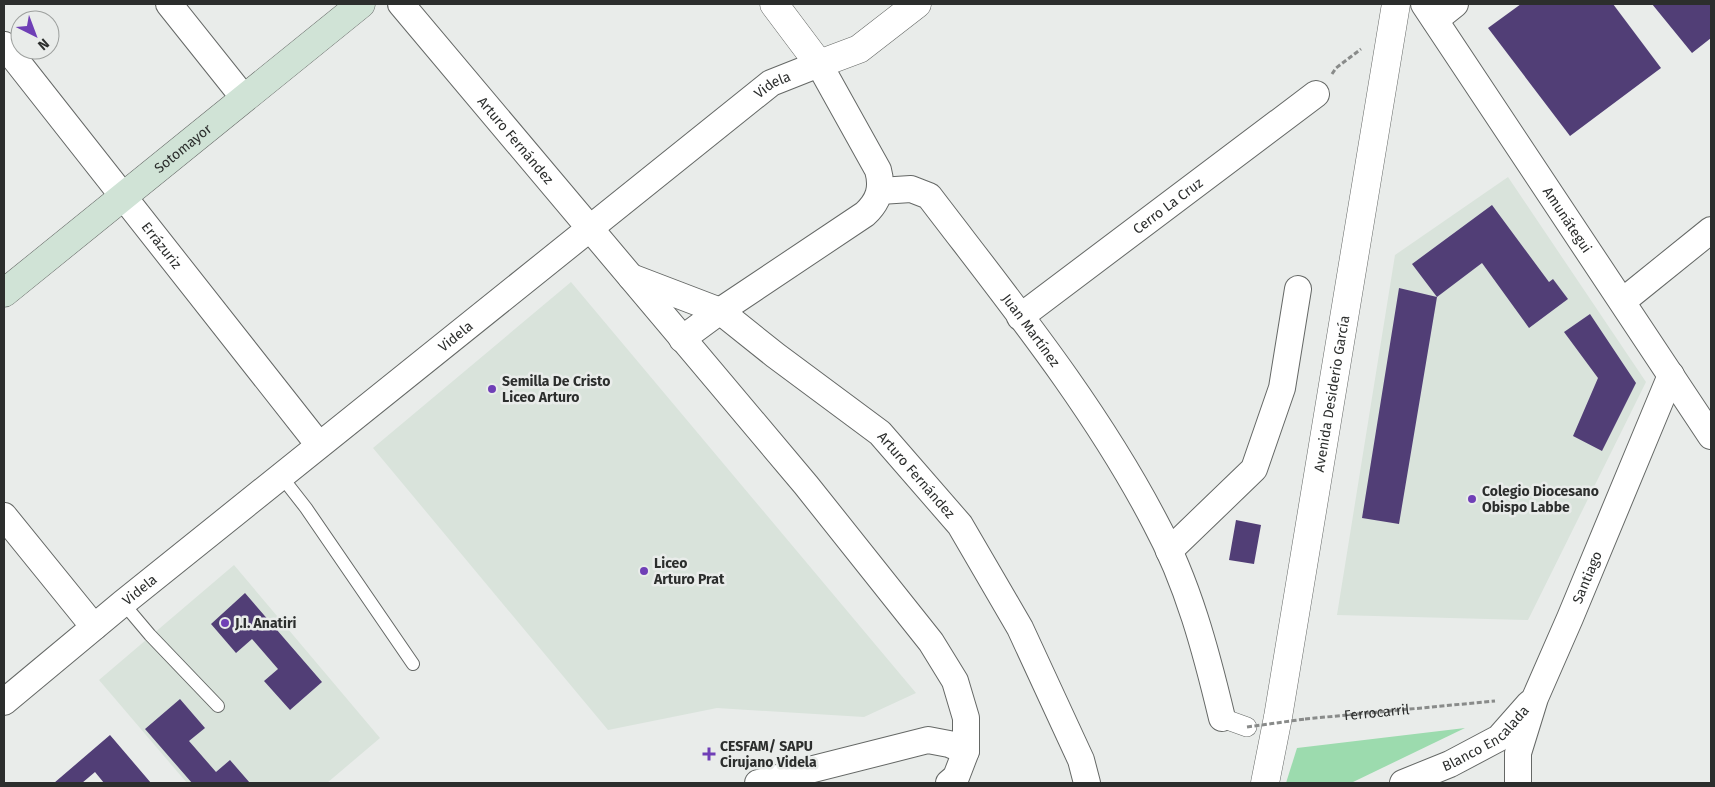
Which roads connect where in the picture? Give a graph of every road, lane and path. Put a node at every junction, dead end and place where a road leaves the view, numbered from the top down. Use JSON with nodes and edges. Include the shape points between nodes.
{"nodes":[{"id":1,"x":169,"y":4,"type":"edge"},
{"id":2,"x":361,"y":4,"type":"edge"},
{"id":3,"x":401,"y":4,"type":"edge"},
{"id":4,"x":774,"y":4,"type":"edge"},
{"id":5,"x":917,"y":4,"type":"edge"},
{"id":6,"x":1396,"y":4,"type":"edge"},
{"id":7,"x":1455,"y":4,"type":"edge"},
{"id":8,"x":1429,"y":12,"type":"edge"},
{"id":9,"x":4,"y":45,"type":"edge"},
{"id":10,"x":1366,"y":45,"type":"dead end"},
{"id":11,"x":819,"y":64,"type":"junction"},
{"id":12,"x":1336,"y":68,"type":"dead end"},
{"id":13,"x":1316,"y":94,"type":"dead end"},
{"id":14,"x":244,"y":98,"type":"junction"},
{"id":15,"x":880,"y":191,"type":"junction"},
{"id":16,"x":123,"y":196,"type":"junction"},
{"id":17,"x":589,"y":229,"type":"junction"},
{"id":18,"x":1711,"y":230,"type":"edge"},
{"id":19,"x":629,"y":277,"type":"junction"},
{"id":20,"x":1298,"y":289,"type":"dead end"},
{"id":21,"x":4,"y":293,"type":"edge"},
{"id":22,"x":1623,"y":301,"type":"junction"},
{"id":23,"x":720,"y":311,"type":"junction"},
{"id":24,"x":1020,"y":317,"type":"junction"},
{"id":25,"x":682,"y":339,"type":"junction"},
{"id":26,"x":1671,"y":375,"type":"junction"},
{"id":27,"x":1711,"y":436,"type":"edge"},
{"id":28,"x":320,"y":445,"type":"junction"},
{"id":29,"x":281,"y":476,"type":"junction"},
{"id":30,"x":4,"y":516,"type":"edge"},
{"id":31,"x":1169,"y":551,"type":"junction"},
{"id":32,"x":123,"y":603,"type":"junction"},
{"id":33,"x":94,"y":627,"type":"junction"},
{"id":34,"x":412,"y":664,"type":"dead end"},
{"id":35,"x":4,"y":677,"type":"edge"},
{"id":36,"x":34,"y":678,"type":"junction"},
{"id":37,"x":1535,"y":698,"type":"junction"},
{"id":38,"x":4,"y":702,"type":"edge"},
{"id":39,"x":218,"y":706,"type":"dead end"},
{"id":40,"x":1222,"y":718,"type":"joint"},
{"id":41,"x":1247,"y":727,"type":"joint"},
{"id":42,"x":966,"y":751,"type":"junction"},
{"id":43,"x":952,"y":780,"type":"edge"},
{"id":44,"x":758,"y":783,"type":"edge"},
{"id":45,"x":1087,"y":783,"type":"edge"},
{"id":46,"x":1265,"y":783,"type":"edge"},
{"id":47,"x":1403,"y":783,"type":"edge"},
{"id":48,"x":1518,"y":783,"type":"edge"}],
"edges":[{"from":1,"to":14,"type":"street"},
{"from":2,"to":14,"type":"main road","name":"Sotomayor"},
{"from":3,"to":17,"type":"street","name":"Arturo Fernández"},
{"from":4,"to":11,"type":"street"},
{"from":5,"to":11,"type":"street","name":"Videla","via":[[859,49]]},
{"from":6,"to":46,"type":"street","name":"Avenida Desiderio García"},
{"from":7,"to":8,"type":"street"},
{"from":8,"to":22,"type":"street","name":"Amunátegui"},
{"from":9,"to":16,"type":"street","name":"Errázuriz"},
{"from":10,"to":12,"type":"path"},
{"from":11,"to":15,"type":"street","via":[[878,170]]},
{"from":11,"to":17,"type":"street","name":"Videla","via":[[771,83]]},
{"from":13,"to":24,"type":"street","name":"Cerro La Cruz"},
{"from":14,"to":16,"type":"main road","name":"Sotomayor"},
{"from":15,"to":23,"type":"street","via":[[865,214]]},
{"from":15,"to":24,"type":"street","name":"Juan Martínez","via":[[911,188],[929,196]]},
{"from":16,"to":21,"type":"main road","name":"Sotomayor"},
{"from":16,"to":28,"type":"street","name":"Errázuriz"},
{"from":17,"to":19,"type":"street","name":"Arturo Fernández"},
{"from":17,"to":28,"type":"street","name":"Videla"},
{"from":18,"to":22,"type":"street"},
{"from":19,"to":23,"type":"street","name":"Arturo Fernández"},
{"from":19,"to":25,"type":"street","name":"Arturo Fernández"},
{"from":20,"to":31,"type":"street","via":[[1282,388],[1254,470]]},
{"from":22,"to":26,"type":"street","name":"Amunátegui"},
{"from":23,"to":25,"type":"street"},
{"from":23,"to":45,"type":"street","name":"Arturo Fernández","via":[[880,433],[960,525],[1020,628],[1081,760]]},
{"from":24,"to":31,"type":"street","name":"Juan Martínez","via":[[1124,468]]},
{"from":25,"to":42,"type":"street","name":"Arturo Fernández","via":[[806,485],[931,642],[955,681],[966,718]]},
{"from":26,"to":27,"type":"street","name":"Amunátegui"},
{"from":26,"to":37,"type":"street","name":"Santiago"},
{"from":28,"to":29,"type":"street","name":"Videla"},
{"from":29,"to":32,"type":"street","name":"Videla"},
{"from":29,"to":34,"type":"lane"},
{"from":30,"to":33,"type":"street"},
{"from":31,"to":40,"type":"street","name":"Juan Martínez","via":[[1195,616]]},
{"from":32,"to":33,"type":"street","name":"Videla"},
{"from":32,"to":39,"type":"lane"},
{"from":33,"to":36,"type":"street","name":"Videla"},
{"from":35,"to":36,"type":"street"},
{"from":36,"to":38,"type":"street","name":"Videla"},
{"from":37,"to":41,"type":"path","name":"Ferrocarril","bridge":true},
{"from":37,"to":47,"type":"street","name":"Blanco Encalada","via":[[1499,738],[1450,764]]},
{"from":37,"to":48,"type":"street","name":"Santiago","via":[[1518,753]]},
{"from":40,"to":41,"type":"street"},
{"from":42,"to":43,"type":"street","name":"Arturo Fernández"},
{"from":42,"to":44,"type":"street","via":[[928,740]]}]}
